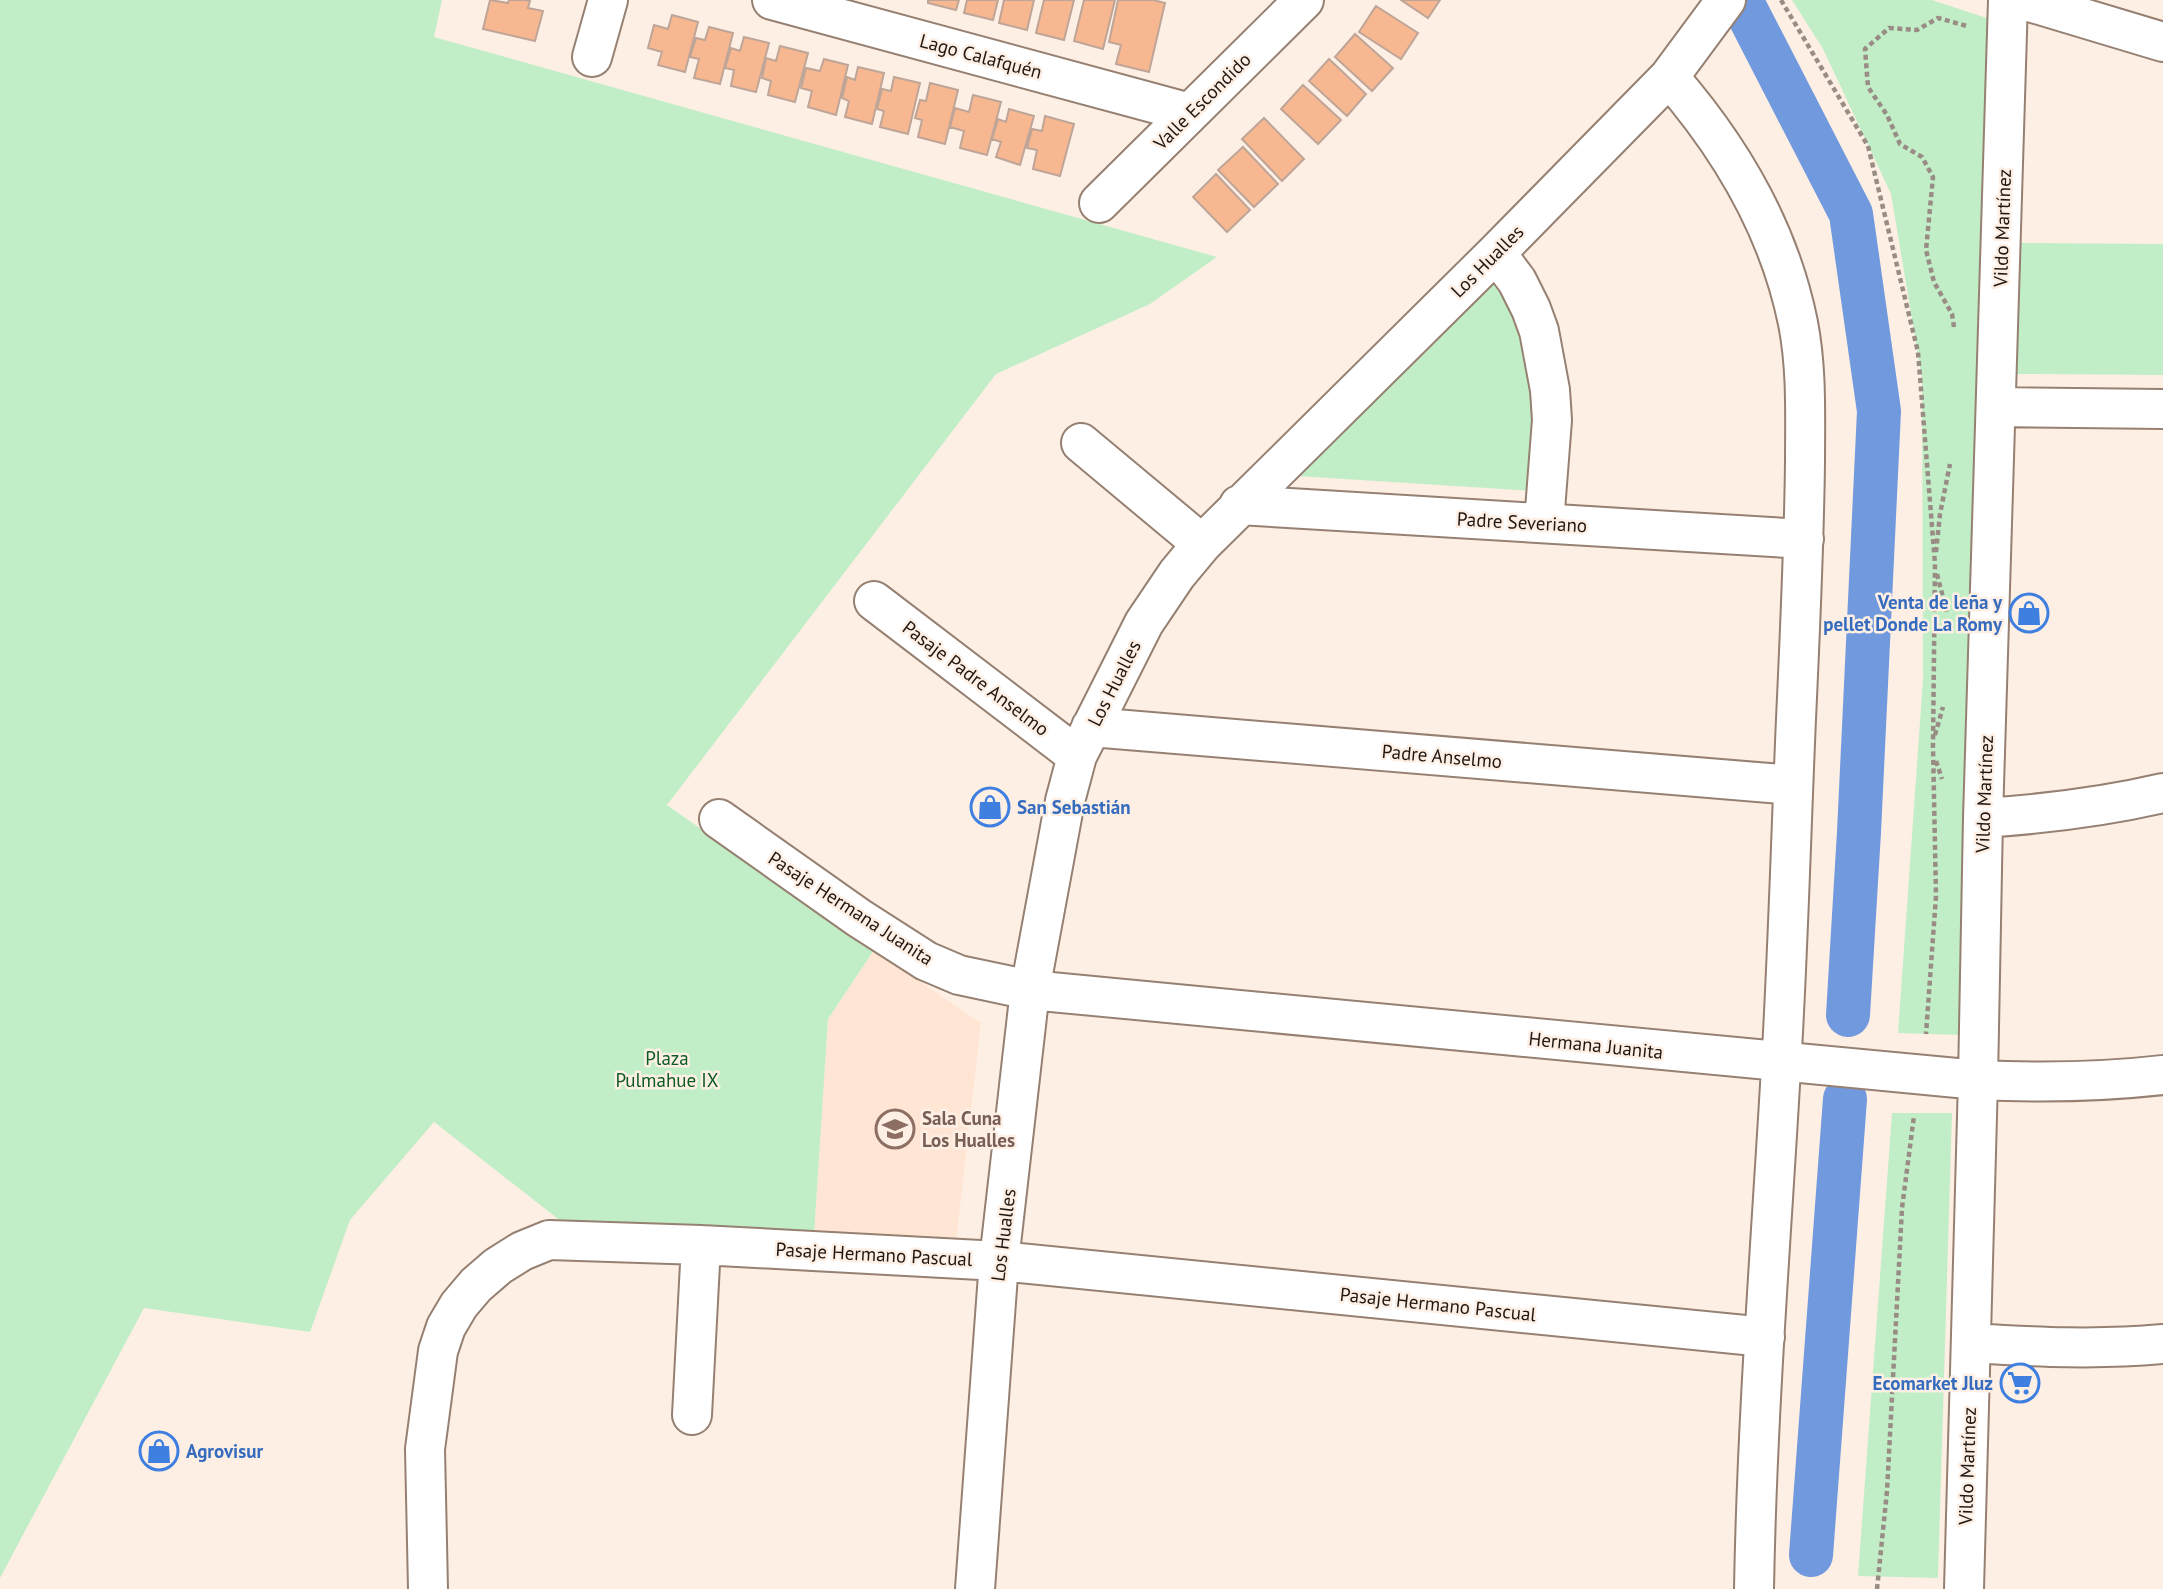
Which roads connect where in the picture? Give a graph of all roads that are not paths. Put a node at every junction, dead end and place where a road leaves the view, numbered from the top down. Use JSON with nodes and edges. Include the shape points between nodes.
{"nodes":[{"id":1,"x":608,"y":0,"type":"edge"},
{"id":2,"x":772,"y":0,"type":"edge"},
{"id":3,"x":1304,"y":0,"type":"edge"},
{"id":4,"x":1726,"y":0,"type":"edge"},
{"id":5,"x":2008,"y":0,"type":"edge"},
{"id":6,"x":2023,"y":0,"type":"edge"},
{"id":7,"x":2163,"y":43,"type":"edge"},
{"id":8,"x":592,"y":57,"type":"dead end"},
{"id":9,"x":1669,"y":77,"type":"junction"},
{"id":10,"x":1190,"y":113,"type":"junction"},
{"id":11,"x":1099,"y":203,"type":"dead end"},
{"id":12,"x":1496,"y":253,"type":"junction"},
{"id":13,"x":1997,"y":407,"type":"junction"},
{"id":14,"x":2163,"y":409,"type":"edge"},
{"id":15,"x":1081,"y":443,"type":"dead end"},
{"id":16,"x":1239,"y":505,"type":"junction"},
{"id":17,"x":1544,"y":523,"type":"junction"},
{"id":18,"x":1804,"y":538,"type":"junction"},
{"id":19,"x":1202,"y":544,"type":"junction"},
{"id":20,"x":874,"y":601,"type":"dead end"},
{"id":21,"x":1084,"y":742,"type":"junction"},
{"id":22,"x":1793,"y":785,"type":"junction"},
{"id":23,"x":2163,"y":793,"type":"edge"},
{"id":24,"x":1983,"y":818,"type":"junction"},
{"id":25,"x":719,"y":819,"type":"dead end"},
{"id":26,"x":1030,"y":990,"type":"junction"},
{"id":27,"x":1782,"y":1062,"type":"junction"},
{"id":28,"x":2163,"y":1075,"type":"edge"},
{"id":29,"x":1978,"y":1080,"type":"junction"},
{"id":30,"x":701,"y":1245,"type":"junction"},
{"id":31,"x":999,"y":1261,"type":"junction"},
{"id":32,"x":1765,"y":1336,"type":"junction"},
{"id":33,"x":1971,"y":1343,"type":"junction"},
{"id":34,"x":2163,"y":1344,"type":"edge"},
{"id":35,"x":692,"y":1415,"type":"dead end"},
{"id":36,"x":428,"y":1589,"type":"edge"},
{"id":37,"x":975,"y":1589,"type":"edge"},
{"id":38,"x":1754,"y":1589,"type":"edge"},
{"id":39,"x":1964,"y":1589,"type":"edge"}],
"edges":[{"from":1,"to":8,"type":"street"},
{"from":2,"to":10,"type":"street","name":"Lago Calafquén"},
{"from":3,"to":10,"type":"street","name":"Valle Escondido"},
{"from":4,"to":9,"type":"street","name":"Los Hualles"},
{"from":5,"to":13,"type":"street","name":"Vildo Martínez"},
{"from":6,"to":7,"type":"street"},
{"from":9,"to":12,"type":"street","name":"Los Hualles"},
{"from":9,"to":18,"type":"street","via":[[1704,119],[1745,183],[1783,271],[1805,374]]},
{"from":10,"to":11,"type":"street","name":"Valle Escondido"},
{"from":12,"to":16,"type":"street","name":"Los Hualles"},
{"from":12,"to":17,"type":"street","via":[[1531,309],[1550,390]]},
{"from":13,"to":14,"type":"street"},
{"from":13,"to":24,"type":"street","name":"Vildo Martínez"},
{"from":15,"to":19,"type":"street"},
{"from":16,"to":17,"type":"street","name":"Padre Severiano"},
{"from":16,"to":19,"type":"street","name":"Los Hualles"},
{"from":17,"to":18,"type":"street","name":"Padre Severiano"},
{"from":18,"to":22,"type":"street"},
{"from":19,"to":21,"type":"street","name":"Los Hualles","via":[[1144,622]]},
{"from":20,"to":21,"type":"street","name":"Pasaje Padre Anselmo"},
{"from":21,"to":22,"type":"street","name":"Padre Anselmo"},
{"from":21,"to":26,"type":"street","name":"Los Hualles","via":[[1065,802]]},
{"from":22,"to":27,"type":"street"},
{"from":23,"to":24,"type":"street","via":[[2049,814]]},
{"from":24,"to":29,"type":"street","name":"Vildo Martínez"},
{"from":25,"to":26,"type":"street","name":"Pasaje Hermana Juanita","via":[[926,961],[959,975]]},
{"from":26,"to":27,"type":"street","name":"Hermana Juanita"},
{"from":26,"to":31,"type":"street","name":"Los Hualles"},
{"from":27,"to":29,"type":"street","name":"Hermana Juanita"},
{"from":27,"to":32,"type":"street"},
{"from":28,"to":29,"type":"street","name":"Hermana Juanita","via":[[2050,1083]]},
{"from":29,"to":33,"type":"street","name":"Vildo Martínez"},
{"from":30,"to":31,"type":"street","name":"Pasaje Hermano Pascual"},
{"from":30,"to":35,"type":"street"},
{"from":30,"to":36,"type":"street","name":"Pasaje Hermano Pascual","via":[[550,1240],[498,1266],[460,1305],[438,1350],[425,1449]]},
{"from":31,"to":32,"type":"street","name":"Pasaje Hermano Pascual"},
{"from":31,"to":37,"type":"street","name":"Los Hualles"},
{"from":32,"to":38,"type":"street"},
{"from":33,"to":34,"type":"street","via":[[2047,1349]]},
{"from":33,"to":39,"type":"street","name":"Vildo Martínez"}]}
